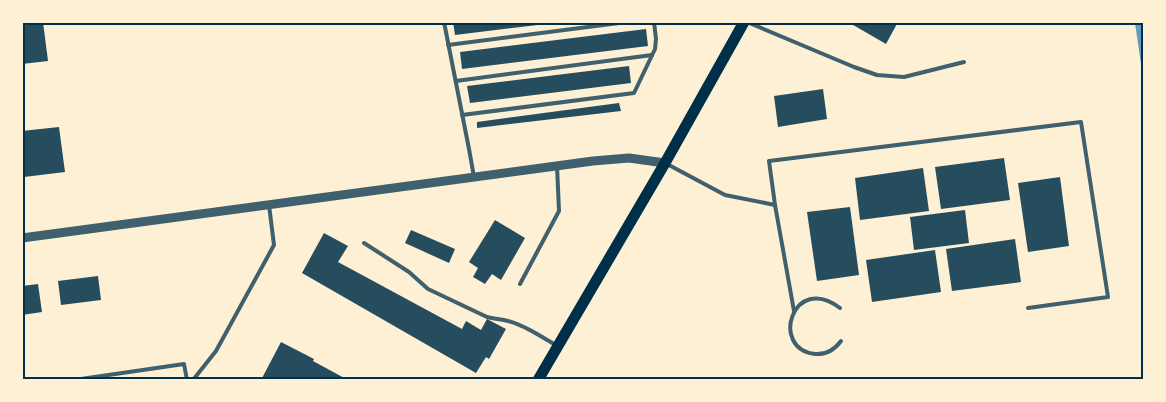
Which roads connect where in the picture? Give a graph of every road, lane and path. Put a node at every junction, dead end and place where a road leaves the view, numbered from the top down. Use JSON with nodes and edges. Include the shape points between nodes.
{"nodes":[{"id":1,"x":444,"y":22,"type":"edge"},
{"id":2,"x":627,"y":22,"type":"edge"},
{"id":3,"x":654,"y":22,"type":"edge"},
{"id":4,"x":746,"y":22,"type":"edge"},
{"id":5,"x":448,"y":45,"type":"junction"},
{"id":6,"x":652,"y":55,"type":"junction"},
{"id":7,"x":964,"y":62,"type":"dead end"},
{"id":8,"x":456,"y":81,"type":"junction"},
{"id":9,"x":462,"y":115,"type":"junction"},
{"id":10,"x":665,"y":163,"type":"junction"},
{"id":11,"x":557,"y":166,"type":"junction"},
{"id":12,"x":474,"y":178,"type":"junction"},
{"id":13,"x":270,"y":205,"type":"junction"},
{"id":14,"x":775,"y":205,"type":"junction"},
{"id":15,"x":22,"y":238,"type":"edge"},
{"id":16,"x":364,"y":243,"type":"dead end"},
{"id":17,"x":520,"y":284,"type":"dead end"},
{"id":18,"x":840,"y":308,"type":"dead end"},
{"id":19,"x":1028,"y":308,"type":"dead end"},
{"id":20,"x":794,"y":311,"type":"junction"},
{"id":21,"x":842,"y":341,"type":"dead end"},
{"id":22,"x":558,"y":346,"type":"junction"},
{"id":23,"x":74,"y":380,"type":"edge"},
{"id":24,"x":187,"y":380,"type":"edge"},
{"id":25,"x":193,"y":380,"type":"edge"},
{"id":26,"x":538,"y":380,"type":"edge"}],
"edges":[{"from":1,"to":5,"type":"lane"},
{"from":2,"to":5,"type":"lane"},
{"from":3,"to":6,"type":"lane","via":[[656,49]]},
{"from":4,"to":7,"type":"lane","via":[[877,75],[904,77]]},
{"from":4,"to":10,"type":"main road"},
{"from":5,"to":8,"type":"lane"},
{"from":6,"to":8,"type":"lane"},
{"from":6,"to":9,"type":"lane","via":[[634,93]]},
{"from":8,"to":9,"type":"lane"},
{"from":9,"to":12,"type":"lane"},
{"from":10,"to":11,"type":"street","via":[[622,158]]},
{"from":10,"to":14,"type":"lane","via":[[725,195]]},
{"from":10,"to":22,"type":"main road"},
{"from":11,"to":12,"type":"street"},
{"from":11,"to":17,"type":"lane","via":[[559,211]]},
{"from":12,"to":13,"type":"street"},
{"from":13,"to":15,"type":"street"},
{"from":13,"to":25,"type":"lane","via":[[274,244],[216,351]]},
{"from":14,"to":19,"type":"lane","via":[[769,161],[1081,122],[1108,297]]},
{"from":14,"to":20,"type":"lane"},
{"from":16,"to":22,"type":"lane","via":[[409,272],[428,289],[488,317],[516,323]]},
{"from":18,"to":20,"type":"lane","via":[[819,298],[800,304]]},
{"from":20,"to":21,"type":"lane","via":[[791,335],[801,349],[819,354],[828,352]]},
{"from":22,"to":26,"type":"main road"},
{"from":23,"to":24,"type":"lane","via":[[184,364]]}]}
